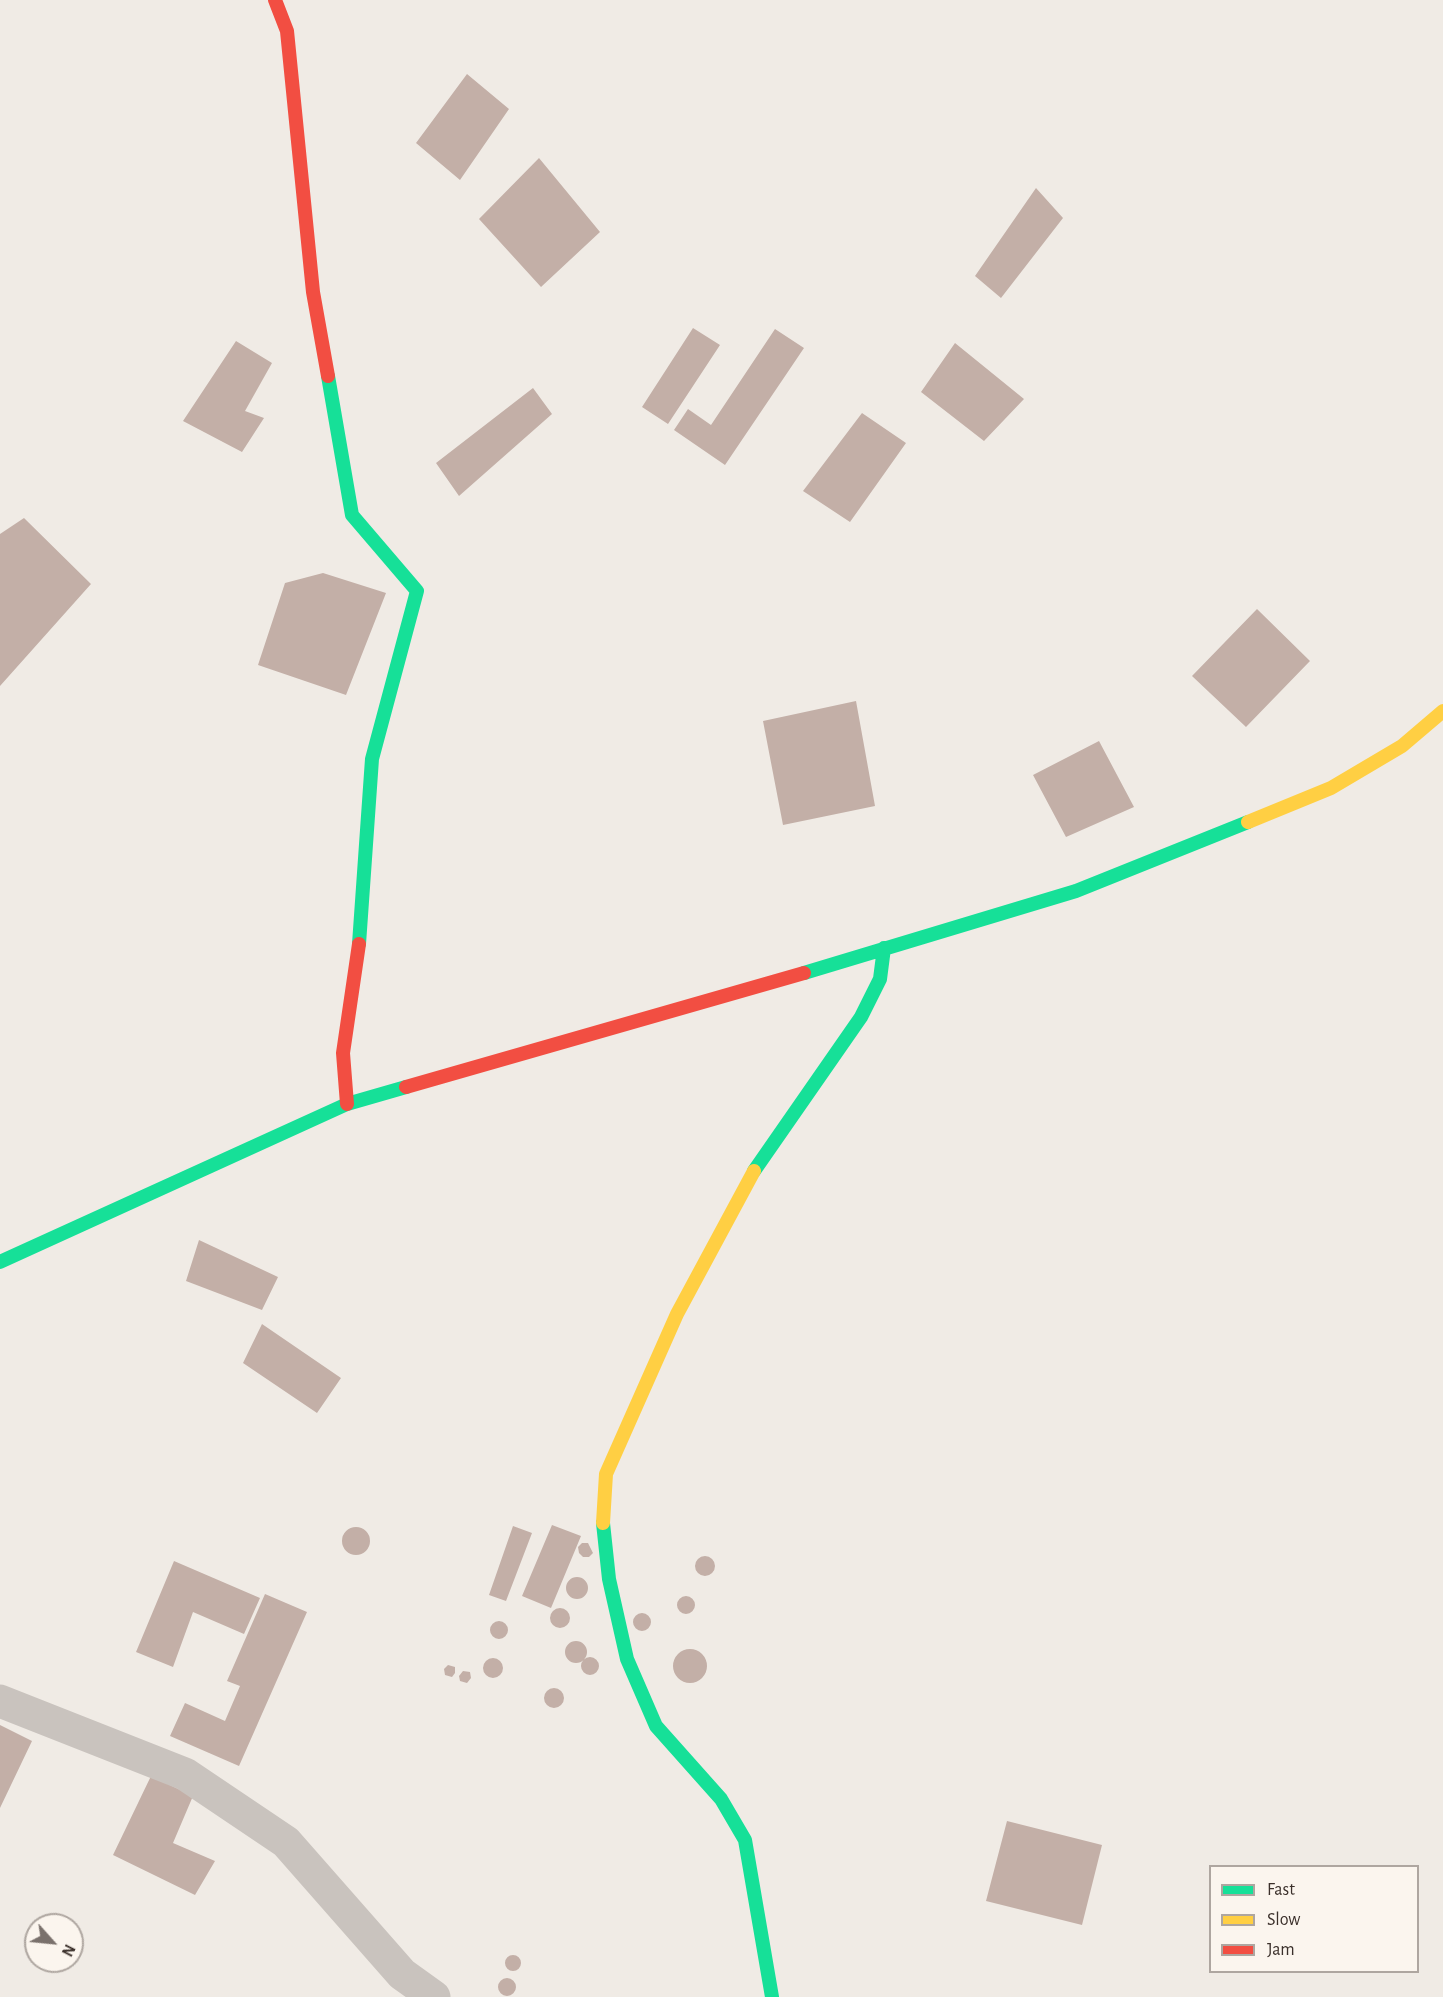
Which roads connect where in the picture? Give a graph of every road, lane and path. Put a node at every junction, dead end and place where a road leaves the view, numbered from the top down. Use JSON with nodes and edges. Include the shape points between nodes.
{"nodes":[{"id":1,"x":275,"y":0,"type":"edge"},
{"id":2,"x":1443,"y":711,"type":"edge"},
{"id":3,"x":884,"y":948,"type":"junction"},
{"id":4,"x":347,"y":1104,"type":"junction"},
{"id":5,"x":0,"y":1263,"type":"edge"},
{"id":6,"x":0,"y":1701,"type":"edge"},
{"id":7,"x":434,"y":1997,"type":"edge"},
{"id":8,"x":772,"y":1997,"type":"edge"}],
"edges":[{"from":1,"to":4,"type":"street","via":[[287,31],[314,292],[352,515],[417,591],[372,759],[359,951],[343,1053]]},
{"from":2,"to":3,"type":"street","via":[[1402,746],[1331,788],[1076,891]]},
{"from":3,"to":4,"type":"street"},
{"from":3,"to":8,"type":"street","via":[[880,980],[861,1017],[751,1176],[677,1314],[606,1474],[602,1530],[627,1659],[656,1726],[721,1799],[745,1840]]},
{"from":4,"to":5,"type":"street"},
{"from":6,"to":7,"type":"street","via":[[185,1774],[286,1842],[402,1974]]}]}
